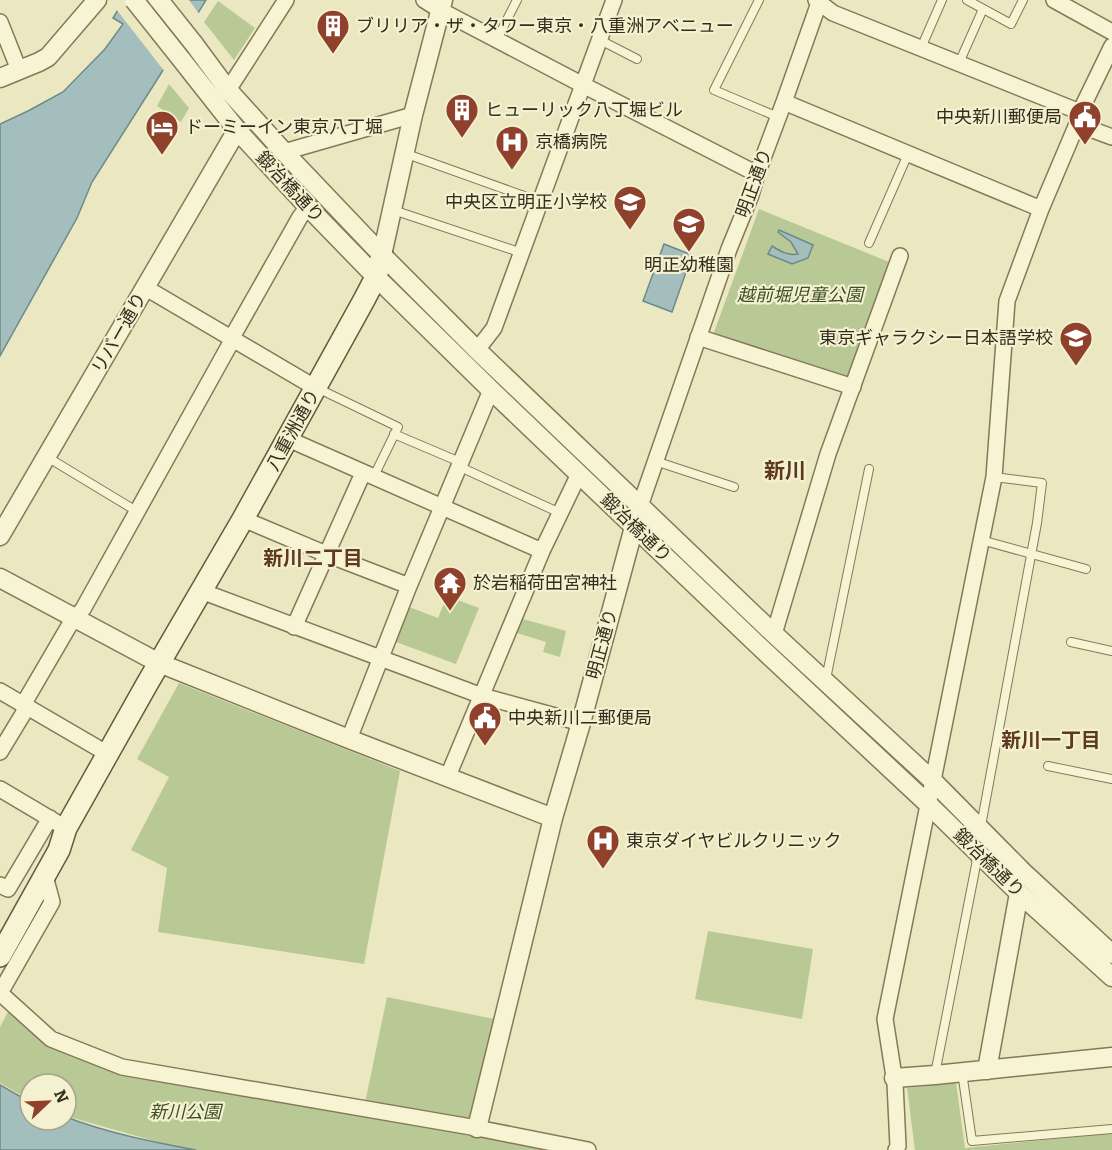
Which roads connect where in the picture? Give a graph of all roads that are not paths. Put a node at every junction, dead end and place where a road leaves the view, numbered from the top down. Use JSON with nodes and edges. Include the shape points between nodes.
{"nodes":[{"id":1,"x":97,"y":0,"type":"edge"},
{"id":2,"x":134,"y":0,"type":"edge"},
{"id":3,"x":159,"y":0,"type":"edge"},
{"id":4,"x":286,"y":0,"type":"edge"},
{"id":5,"x":424,"y":0,"type":"edge"},
{"id":6,"x":518,"y":0,"type":"edge"},
{"id":7,"x":614,"y":0,"type":"edge"},
{"id":8,"x":759,"y":0,"type":"edge"},
{"id":9,"x":942,"y":0,"type":"edge"},
{"id":10,"x":967,"y":0,"type":"edge"},
{"id":11,"x":1023,"y":0,"type":"edge"},
{"id":12,"x":1054,"y":0,"type":"edge"},
{"id":13,"x":818,"y":1,"type":"edge"},
{"id":14,"x":442,"y":5,"type":"edge"},
{"id":15,"x":983,"y":9,"type":"junction"},
{"id":16,"x":0,"y":22,"type":"edge"},
{"id":17,"x":1112,"y":32,"type":"edge"},
{"id":18,"x":496,"y":39,"type":"junction"},
{"id":19,"x":600,"y":40,"type":"junction"},
{"id":20,"x":1112,"y":46,"type":"edge"},
{"id":21,"x":921,"y":48,"type":"junction"},
{"id":22,"x":638,"y":59,"type":"dead end"},
{"id":23,"x":959,"y":63,"type":"junction"},
{"id":24,"x":19,"y":70,"type":"junction"},
{"id":25,"x":0,"y":78,"type":"edge"},
{"id":26,"x":583,"y":85,"type":"junction"},
{"id":27,"x":228,"y":90,"type":"junction"},
{"id":28,"x":784,"y":102,"type":"junction"},
{"id":29,"x":413,"y":115,"type":"junction"},
{"id":30,"x":778,"y":117,"type":"junction"},
{"id":31,"x":1078,"y":118,"type":"junction"},
{"id":32,"x":237,"y":130,"type":"junction"},
{"id":33,"x":1112,"y":137,"type":"edge"},
{"id":34,"x":284,"y":152,"type":"junction"},
{"id":35,"x":404,"y":153,"type":"junction"},
{"id":36,"x":909,"y":154,"type":"junction"},
{"id":37,"x":757,"y":174,"type":"junction"},
{"id":38,"x":541,"y":201,"type":"junction"},
{"id":39,"x":308,"y":207,"type":"junction"},
{"id":40,"x":391,"y":209,"type":"junction"},
{"id":41,"x":1041,"y":209,"type":"junction"},
{"id":42,"x":869,"y":243,"type":"dead end"},
{"id":43,"x":522,"y":253,"type":"junction"},
{"id":44,"x":382,"y":255,"type":"junction"},
{"id":45,"x":900,"y":256,"type":"dead end"},
{"id":46,"x":376,"y":277,"type":"junction"},
{"id":47,"x":146,"y":288,"type":"junction"},
{"id":48,"x":698,"y":337,"type":"junction"},
{"id":49,"x":233,"y":339,"type":"junction"},
{"id":50,"x":477,"y":350,"type":"junction"},
{"id":51,"x":853,"y":387,"type":"junction"},
{"id":52,"x":316,"y":388,"type":"junction"},
{"id":53,"x":490,"y":390,"type":"junction"},
{"id":54,"x":394,"y":434,"type":"junction"},
{"id":55,"x":288,"y":439,"type":"junction"},
{"id":56,"x":47,"y":457,"type":"junction"},
{"id":57,"x":655,"y":461,"type":"junction"},
{"id":58,"x":459,"y":464,"type":"junction"},
{"id":59,"x":869,"y":469,"type":"dead end"},
{"id":60,"x":579,"y":474,"type":"junction"},
{"id":61,"x":368,"y":475,"type":"junction"},
{"id":62,"x":993,"y":477,"type":"junction"},
{"id":63,"x":734,"y":488,"type":"dead end"},
{"id":64,"x":640,"y":506,"type":"junction"},
{"id":65,"x":441,"y":507,"type":"junction"},
{"id":66,"x":138,"y":512,"type":"junction"},
{"id":67,"x":561,"y":513,"type":"junction"},
{"id":68,"x":243,"y":519,"type":"junction"},
{"id":69,"x":634,"y":526,"type":"junction"},
{"id":70,"x":0,"y":536,"type":"edge"},
{"id":71,"x":981,"y":540,"type":"junction"},
{"id":72,"x":542,"y":551,"type":"junction"},
{"id":73,"x":1031,"y":553,"type":"junction"},
{"id":74,"x":326,"y":554,"type":"junction"},
{"id":75,"x":1086,"y":569,"type":"dead end"},
{"id":76,"x":0,"y":578,"type":"edge"},
{"id":77,"x":409,"y":586,"type":"junction"},
{"id":78,"x":201,"y":591,"type":"junction"},
{"id":79,"x":75,"y":618,"type":"junction"},
{"id":80,"x":294,"y":627,"type":"junction"},
{"id":81,"x":774,"y":634,"type":"junction"},
{"id":82,"x":1071,"y":642,"type":"dead end"},
{"id":83,"x":1112,"y":651,"type":"edge"},
{"id":84,"x":381,"y":658,"type":"junction"},
{"id":85,"x":159,"y":663,"type":"junction"},
{"id":86,"x":825,"y":681,"type":"junction"},
{"id":87,"x":0,"y":691,"type":"edge"},
{"id":88,"x":482,"y":696,"type":"junction"},
{"id":89,"x":25,"y":705,"type":"junction"},
{"id":90,"x":581,"y":723,"type":"junction"},
{"id":91,"x":349,"y":739,"type":"junction"},
{"id":92,"x":0,"y":752,"type":"edge"},
{"id":93,"x":108,"y":754,"type":"junction"},
{"id":94,"x":1048,"y":766,"type":"dead end"},
{"id":95,"x":448,"y":776,"type":"junction"},
{"id":96,"x":1112,"y":779,"type":"edge"},
{"id":97,"x":933,"y":781,"type":"junction"},
{"id":98,"x":0,"y":789,"type":"edge"},
{"id":99,"x":928,"y":804,"type":"junction"},
{"id":100,"x":553,"y":818,"type":"junction"},
{"id":101,"x":58,"y":823,"type":"junction"},
{"id":102,"x":980,"y":829,"type":"junction"},
{"id":103,"x":977,"y":851,"type":"junction"},
{"id":104,"x":45,"y":876,"type":"junction"},
{"id":105,"x":0,"y":885,"type":"edge"},
{"id":106,"x":1019,"y":893,"type":"junction"},
{"id":107,"x":21,"y":906,"type":"junction"},
{"id":108,"x":0,"y":932,"type":"edge"},
{"id":109,"x":1112,"y":954,"type":"edge"},
{"id":110,"x":0,"y":956,"type":"edge"},
{"id":111,"x":1112,"y":977,"type":"edge"},
{"id":112,"x":0,"y":993,"type":"edge"},
{"id":113,"x":1112,"y":1057,"type":"edge"},
{"id":114,"x":987,"y":1070,"type":"junction"},
{"id":115,"x":962,"y":1072,"type":"junction"},
{"id":116,"x":935,"y":1075,"type":"junction"},
{"id":117,"x":894,"y":1078,"type":"junction"},
{"id":118,"x":477,"y":1128,"type":"junction"},
{"id":119,"x":1112,"y":1129,"type":"edge"},
{"id":120,"x":588,"y":1150,"type":"edge"},
{"id":121,"x":896,"y":1150,"type":"edge"}],
"edges":[{"from":1,"to":24,"type":"street","via":[[48,57]]},
{"from":2,"to":32,"type":"street","name":"鍛冶橋通り","bridge":true},
{"from":3,"to":27,"type":"street","name":"鍛冶橋通り","bridge":true},
{"from":4,"to":27,"type":"street"},
{"from":5,"to":14,"type":"street"},
{"from":6,"to":18,"type":"lane"},
{"from":7,"to":19,"type":"street"},
{"from":8,"to":30,"type":"lane","via":[[714,90]]},
{"from":9,"to":21,"type":"lane"},
{"from":10,"to":15,"type":"lane"},
{"from":11,"to":15,"type":"lane","via":[[1011,24]]},
{"from":12,"to":17,"type":"street"},
{"from":13,"to":21,"type":"street","via":[[832,13]]},
{"from":13,"to":28,"type":"street","name":"明正通り"},
{"from":14,"to":18,"type":"street"},
{"from":14,"to":29,"type":"street","name":"八重洲通り"},
{"from":15,"to":23,"type":"lane"},
{"from":16,"to":24,"type":"street"},
{"from":18,"to":26,"type":"street"},
{"from":19,"to":22,"type":"lane"},
{"from":19,"to":26,"type":"street"},
{"from":20,"to":31,"type":"street"},
{"from":21,"to":23,"type":"street"},
{"from":23,"to":31,"type":"street"},
{"from":24,"to":25,"type":"street"},
{"from":26,"to":37,"type":"street"},
{"from":26,"to":38,"type":"street"},
{"from":27,"to":34,"type":"street","name":"鍛冶橋通り"},
{"from":28,"to":30,"type":"street","name":"明正通り"},
{"from":28,"to":36,"type":"street"},
{"from":29,"to":34,"type":"street"},
{"from":29,"to":35,"type":"street","name":"八重洲通り"},
{"from":30,"to":37,"type":"street","name":"明正通り"},
{"from":31,"to":33,"type":"street"},
{"from":31,"to":41,"type":"street"},
{"from":32,"to":39,"type":"street","name":"鍛冶橋通り"},
{"from":32,"to":47,"type":"street","name":"リバー通り"},
{"from":34,"to":44,"type":"street","name":"鍛冶橋通り"},
{"from":35,"to":38,"type":"lane"},
{"from":35,"to":40,"type":"street","name":"八重洲通り"},
{"from":36,"to":41,"type":"street"},
{"from":36,"to":42,"type":"lane"},
{"from":37,"to":48,"type":"street","name":"明正通り"},
{"from":38,"to":43,"type":"street"},
{"from":39,"to":46,"type":"street","name":"鍛冶橋通り"},
{"from":39,"to":49,"type":"street"},
{"from":40,"to":43,"type":"lane"},
{"from":40,"to":44,"type":"street","name":"八重洲通り"},
{"from":41,"to":62,"type":"street","via":[[1007,301]]},
{"from":43,"to":50,"type":"street","via":[[494,328]]},
{"from":44,"to":46,"type":"main road","name":"八重洲通り"},
{"from":44,"to":50,"type":"street","name":"鍛冶橋通り"},
{"from":45,"to":51,"type":"street"},
{"from":46,"to":52,"type":"main road","name":"八重洲通り"},
{"from":46,"to":53,"type":"street","name":"鍛冶橋通り"},
{"from":47,"to":49,"type":"street"},
{"from":47,"to":56,"type":"street","name":"リバー通り"},
{"from":48,"to":51,"type":"street"},
{"from":48,"to":57,"type":"street","name":"明正通り"},
{"from":49,"to":52,"type":"street"},
{"from":49,"to":66,"type":"street"},
{"from":50,"to":64,"type":"street","name":"鍛冶橋通り"},
{"from":51,"to":81,"type":"street","via":[[828,454]]},
{"from":52,"to":54,"type":"lane","via":[[398,427]]},
{"from":52,"to":55,"type":"main road","name":"八重洲通り"},
{"from":53,"to":58,"type":"street"},
{"from":53,"to":60,"type":"street","name":"鍛冶橋通り"},
{"from":54,"to":58,"type":"lane"},
{"from":54,"to":61,"type":"lane"},
{"from":55,"to":61,"type":"street"},
{"from":55,"to":68,"type":"main road","name":"八重洲通り"},
{"from":56,"to":66,"type":"lane"},
{"from":56,"to":70,"type":"street","name":"リバー通り"},
{"from":57,"to":63,"type":"lane"},
{"from":57,"to":64,"type":"street","name":"明正通り"},
{"from":58,"to":65,"type":"street"},
{"from":58,"to":67,"type":"lane"},
{"from":59,"to":86,"type":"lane"},
{"from":60,"to":67,"type":"street"},
{"from":60,"to":69,"type":"street","name":"鍛冶橋通り"},
{"from":61,"to":65,"type":"street"},
{"from":61,"to":74,"type":"street"},
{"from":62,"to":71,"type":"street"},
{"from":62,"to":73,"type":"lane","via":[[1042,483]]},
{"from":64,"to":69,"type":"street","name":"明正通り"},
{"from":64,"to":81,"type":"street","name":"鍛冶橋通り"},
{"from":65,"to":72,"type":"street"},
{"from":65,"to":77,"type":"street"},
{"from":66,"to":79,"type":"street"},
{"from":67,"to":72,"type":"street"},
{"from":68,"to":74,"type":"street"},
{"from":68,"to":78,"type":"main road","name":"八重洲通り"},
{"from":69,"to":90,"type":"street","name":"明正通り"},
{"from":69,"to":99,"type":"street","name":"鍛冶橋通り"},
{"from":71,"to":73,"type":"lane"},
{"from":71,"to":97,"type":"street"},
{"from":72,"to":88,"type":"street"},
{"from":73,"to":75,"type":"lane"},
{"from":73,"to":102,"type":"lane"},
{"from":74,"to":77,"type":"street"},
{"from":74,"to":80,"type":"street"},
{"from":76,"to":79,"type":"street"},
{"from":77,"to":84,"type":"street"},
{"from":78,"to":80,"type":"street"},
{"from":78,"to":85,"type":"main road","name":"八重洲通り"},
{"from":79,"to":85,"type":"street"},
{"from":79,"to":89,"type":"street"},
{"from":80,"to":84,"type":"street"},
{"from":81,"to":86,"type":"street","name":"鍛冶橋通り"},
{"from":82,"to":83,"type":"lane"},
{"from":84,"to":88,"type":"street"},
{"from":84,"to":91,"type":"street"},
{"from":85,"to":91,"type":"street"},
{"from":85,"to":93,"type":"main road","name":"八重洲通り"},
{"from":86,"to":97,"type":"street","name":"鍛冶橋通り"},
{"from":87,"to":89,"type":"street"},
{"from":88,"to":90,"type":"street"},
{"from":88,"to":95,"type":"street"},
{"from":89,"to":92,"type":"street"},
{"from":89,"to":93,"type":"street"},
{"from":90,"to":100,"type":"street","name":"明正通り"},
{"from":91,"to":95,"type":"street"},
{"from":93,"to":101,"type":"main road","name":"八重洲通り"},
{"from":94,"to":96,"type":"lane"},
{"from":95,"to":100,"type":"street"},
{"from":97,"to":99,"type":"street"},
{"from":97,"to":102,"type":"street","name":"鍛冶橋通り"},
{"from":98,"to":101,"type":"street"},
{"from":99,"to":103,"type":"street","name":"鍛冶橋通り"},
{"from":99,"to":117,"type":"street","via":[[885,1019]]},
{"from":100,"to":118,"type":"street","name":"明正通り"},
{"from":101,"to":104,"type":"main road","name":"八重洲通り","via":[[59,850]]},
{"from":101,"to":105,"type":"street","via":[[8,889]]},
{"from":101,"to":107,"type":"main road","name":"八重洲通り"},
{"from":102,"to":109,"type":"street","name":"鍛冶橋通り"},
{"from":103,"to":106,"type":"street","name":"鍛冶橋通り"},
{"from":103,"to":116,"type":"lane"},
{"from":104,"to":107,"type":"main road","name":"八重洲通り"},
{"from":104,"to":112,"type":"street","via":[[52,902]]},
{"from":106,"to":111,"type":"street","name":"鍛冶橋通り"},
{"from":106,"to":114,"type":"street"},
{"from":107,"to":108,"type":"main road"},
{"from":107,"to":110,"type":"main road"},
{"from":112,"to":118,"type":"street","via":[[51,1039],[122,1067]]},
{"from":113,"to":114,"type":"street"},
{"from":114,"to":115,"type":"street"},
{"from":115,"to":116,"type":"street"},
{"from":115,"to":119,"type":"lane","via":[[972,1141]]},
{"from":116,"to":117,"type":"street"},
{"from":117,"to":121,"type":"street"},
{"from":118,"to":120,"type":"street"}]}
